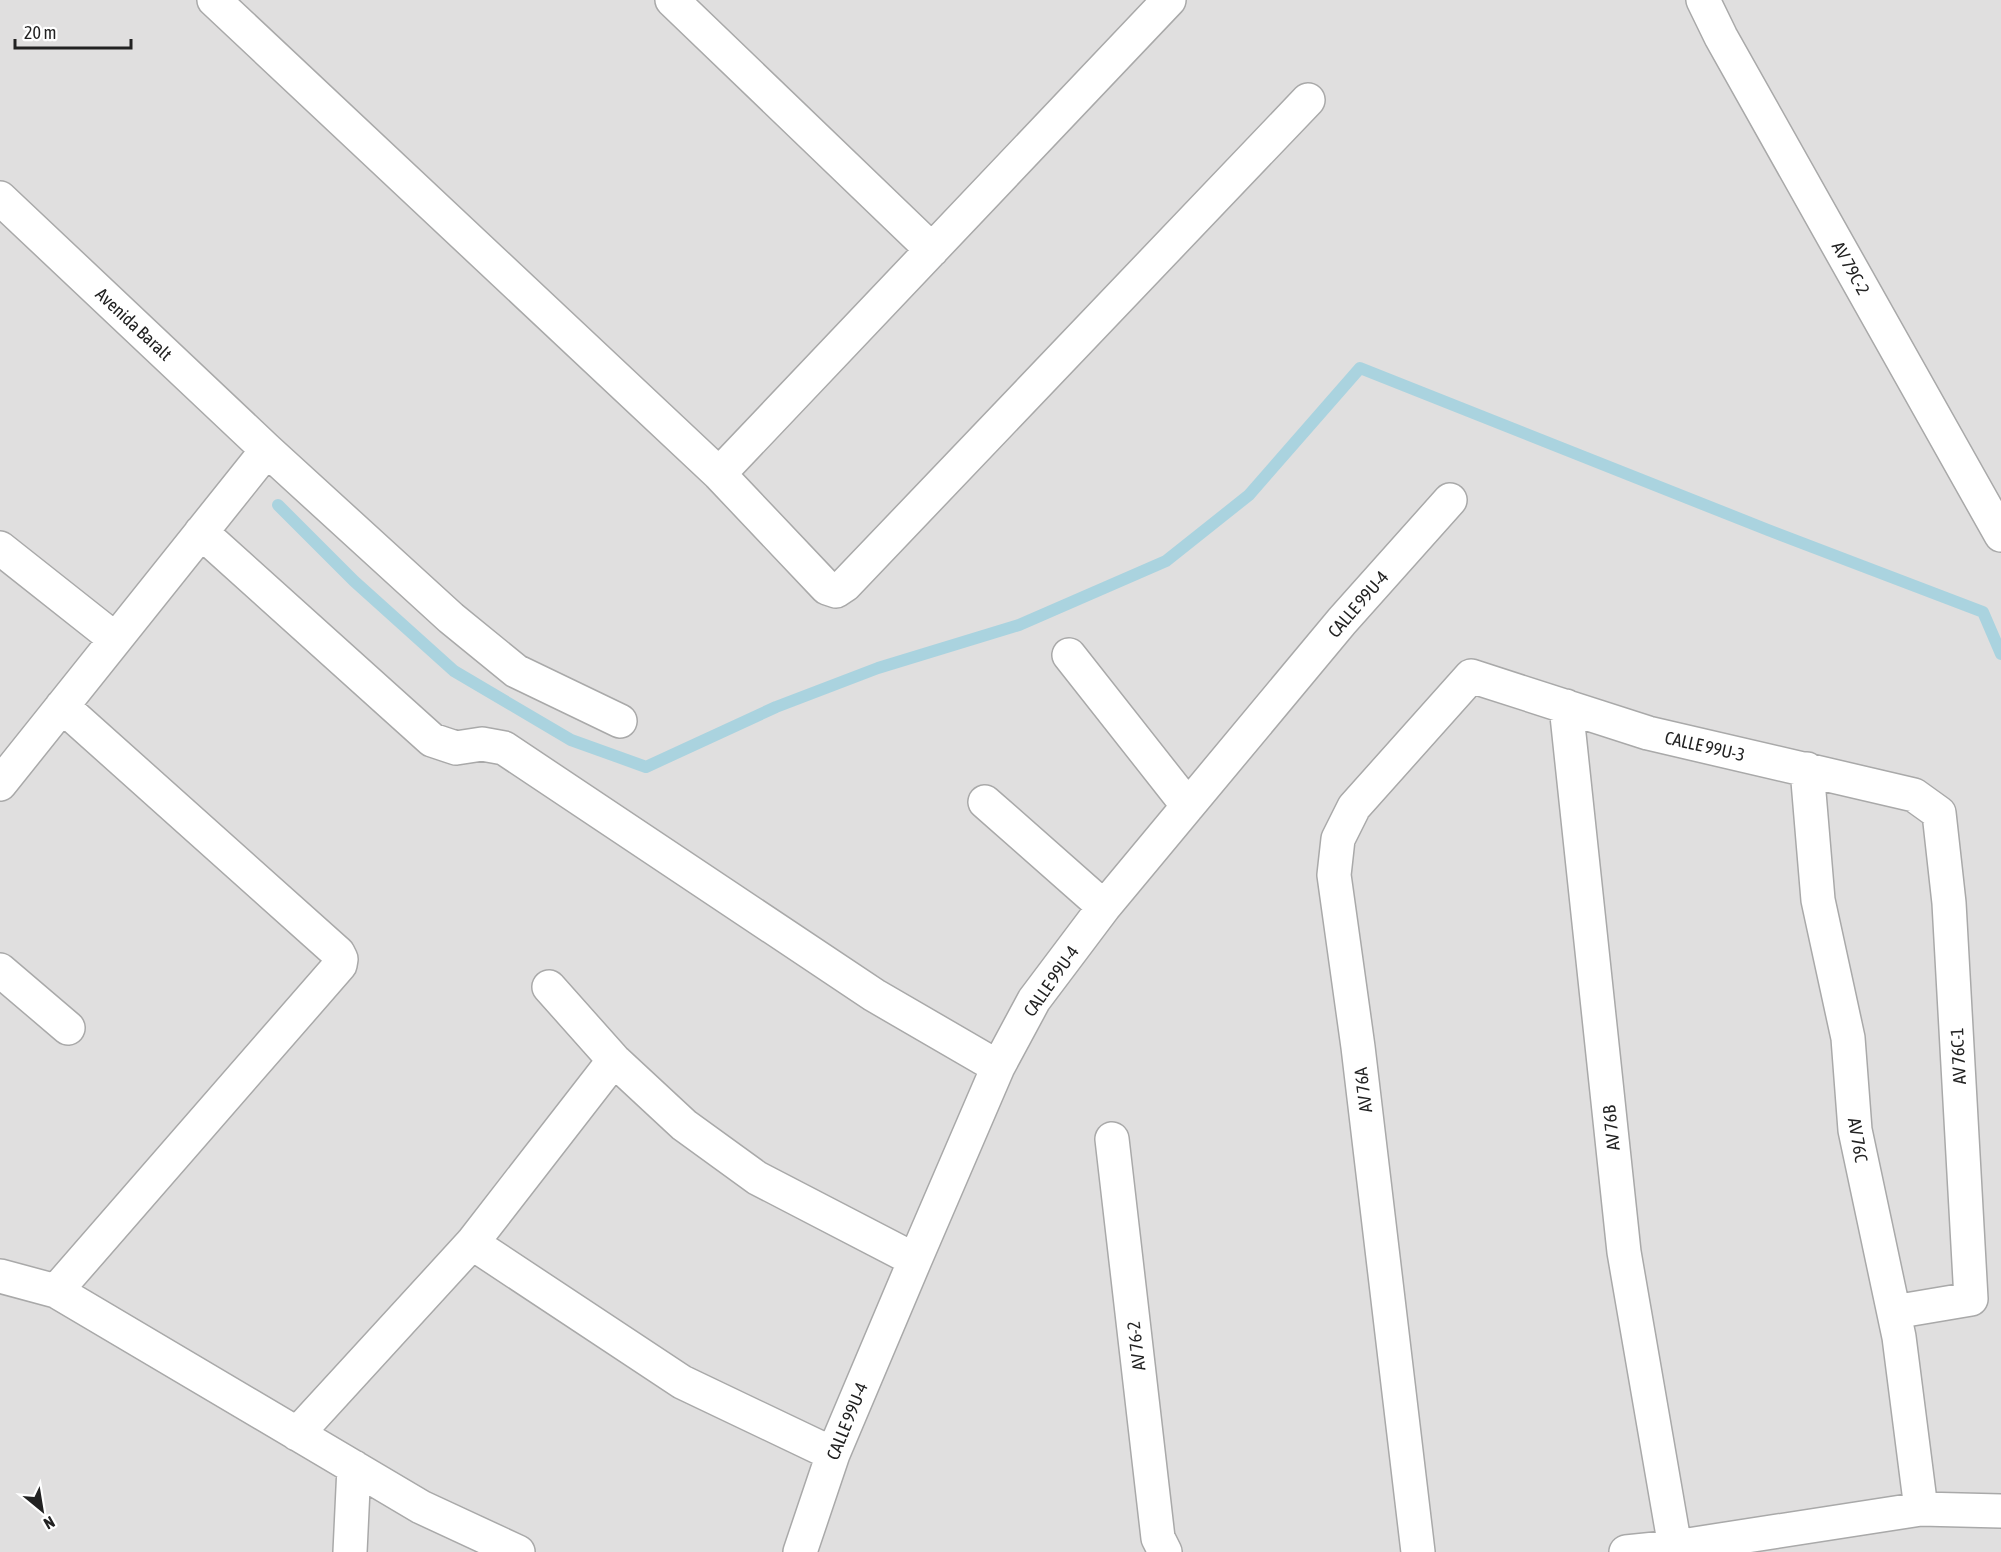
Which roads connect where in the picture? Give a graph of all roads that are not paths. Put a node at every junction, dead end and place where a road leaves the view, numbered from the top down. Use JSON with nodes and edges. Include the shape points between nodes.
{"nodes":[{"id":1,"x":672,"y":0,"type":"edge"},
{"id":2,"x":1703,"y":0,"type":"edge"},
{"id":3,"x":218,"y":1,"type":"edge"},
{"id":4,"x":1153,"y":5,"type":"edge"},
{"id":5,"x":1308,"y":100,"type":"dead end"},
{"id":6,"x":0,"y":198,"type":"edge"},
{"id":7,"x":932,"y":250,"type":"junction"},
{"id":8,"x":267,"y":450,"type":"junction"},
{"id":9,"x":719,"y":474,"type":"junction"},
{"id":10,"x":1450,"y":500,"type":"dead end"},
{"id":11,"x":201,"y":532,"type":"junction"},
{"id":12,"x":2001,"y":535,"type":"edge"},
{"id":13,"x":0,"y":548,"type":"edge"},
{"id":14,"x":115,"y":639,"type":"junction"},
{"id":15,"x":1069,"y":655,"type":"dead end"},
{"id":16,"x":1471,"y":676,"type":"joint"},
{"id":17,"x":62,"y":706,"type":"junction"},
{"id":18,"x":1566,"y":706,"type":"junction"},
{"id":19,"x":620,"y":721,"type":"dead end"},
{"id":20,"x":1807,"y":769,"type":"junction"},
{"id":21,"x":0,"y":784,"type":"edge"},
{"id":22,"x":985,"y":802,"type":"dead end"},
{"id":23,"x":1188,"y":806,"type":"junction"},
{"id":24,"x":1939,"y":813,"type":"joint"},
{"id":25,"x":1104,"y":908,"type":"junction"},
{"id":26,"x":0,"y":970,"type":"edge"},
{"id":27,"x":549,"y":987,"type":"dead end"},
{"id":28,"x":68,"y":1028,"type":"dead end"},
{"id":29,"x":614,"y":1060,"type":"junction"},
{"id":30,"x":998,"y":1067,"type":"junction"},
{"id":31,"x":1112,"y":1139,"type":"dead end"},
{"id":32,"x":472,"y":1244,"type":"junction"},
{"id":33,"x":915,"y":1260,"type":"junction"},
{"id":34,"x":0,"y":1276,"type":"edge"},
{"id":35,"x":56,"y":1291,"type":"junction"},
{"id":36,"x":1894,"y":1312,"type":"junction"},
{"id":37,"x":297,"y":1434,"type":"junction"},
{"id":38,"x":832,"y":1454,"type":"junction"},
{"id":39,"x":354,"y":1467,"type":"junction"},
{"id":40,"x":1921,"y":1509,"type":"junction"},
{"id":41,"x":2001,"y":1511,"type":"edge"},
{"id":42,"x":1674,"y":1547,"type":"junction"},
{"id":43,"x":350,"y":1552,"type":"edge"},
{"id":44,"x":518,"y":1552,"type":"edge"},
{"id":45,"x":800,"y":1552,"type":"edge"},
{"id":46,"x":1165,"y":1552,"type":"edge"},
{"id":47,"x":1418,"y":1552,"type":"edge"},
{"id":48,"x":1626,"y":1552,"type":"edge"}],
"edges":[{"from":1,"to":7,"type":"street"},
{"from":2,"to":12,"type":"street","name":"AV 79C-2"},
{"from":3,"to":9,"type":"street"},
{"from":4,"to":7,"type":"street"},
{"from":5,"to":9,"type":"street","via":[[836,591],[827,588]]},
{"from":6,"to":8,"type":"street","name":"Avenida Baralt"},
{"from":7,"to":9,"type":"street"},
{"from":8,"to":11,"type":"street"},
{"from":8,"to":19,"type":"street","name":"Avenida Baralt","via":[[451,618],[516,671]]},
{"from":10,"to":23,"type":"street","name":"CALLE 99U-4","via":[[1342,621]]},
{"from":11,"to":14,"type":"street"},
{"from":11,"to":30,"type":"street","via":[[432,740],[456,748],[482,744],[504,748],[874,995]]},
{"from":13,"to":14,"type":"street"},
{"from":14,"to":17,"type":"street"},
{"from":15,"to":23,"type":"street"},
{"from":16,"to":18,"type":"street","name":"CALLE 99U-3"},
{"from":16,"to":47,"type":"street","name":"AV 76A","via":[[1354,807],[1338,839],[1334,875]]},
{"from":17,"to":21,"type":"street"},
{"from":17,"to":35,"type":"street","via":[[341,959],[340,965]]},
{"from":18,"to":20,"type":"street","name":"CALLE 99U-3","via":[[1648,733]]},
{"from":18,"to":42,"type":"street","name":"AV 76B","via":[[1624,1252]]},
{"from":20,"to":24,"type":"street","name":"CALLE 99U-3","via":[[1914,795]]},
{"from":20,"to":36,"type":"street","name":"AV 76C","via":[[1818,900],[1848,1038],[1855,1130]]},
{"from":22,"to":25,"type":"street"},
{"from":23,"to":25,"type":"street","name":"CALLE 99U-4"},
{"from":24,"to":36,"type":"street","name":"AV 76C-1","via":[[1949,903],[1971,1299]]},
{"from":25,"to":30,"type":"street","name":"CALLE 99U-4","via":[[1034,1000]]},
{"from":26,"to":28,"type":"street"},
{"from":27,"to":29,"type":"street"},
{"from":29,"to":32,"type":"street"},
{"from":29,"to":33,"type":"street","via":[[684,1125],[757,1178]]},
{"from":30,"to":33,"type":"street","name":"CALLE 99U-4"},
{"from":31,"to":46,"type":"street","name":"AV 76-2","via":[[1158,1538]]},
{"from":32,"to":37,"type":"street"},
{"from":32,"to":38,"type":"street","via":[[682,1383]]},
{"from":33,"to":38,"type":"street","name":"CALLE 99U-4"},
{"from":34,"to":35,"type":"street"},
{"from":35,"to":37,"type":"street"},
{"from":36,"to":40,"type":"street","name":"AV 76C"},
{"from":37,"to":39,"type":"street"},
{"from":38,"to":45,"type":"street","name":"CALLE 99U-4"},
{"from":39,"to":43,"type":"street"},
{"from":39,"to":44,"type":"street","via":[[421,1507]]},
{"from":40,"to":41,"type":"street"},
{"from":40,"to":42,"type":"street"},
{"from":42,"to":48,"type":"street"}]}
